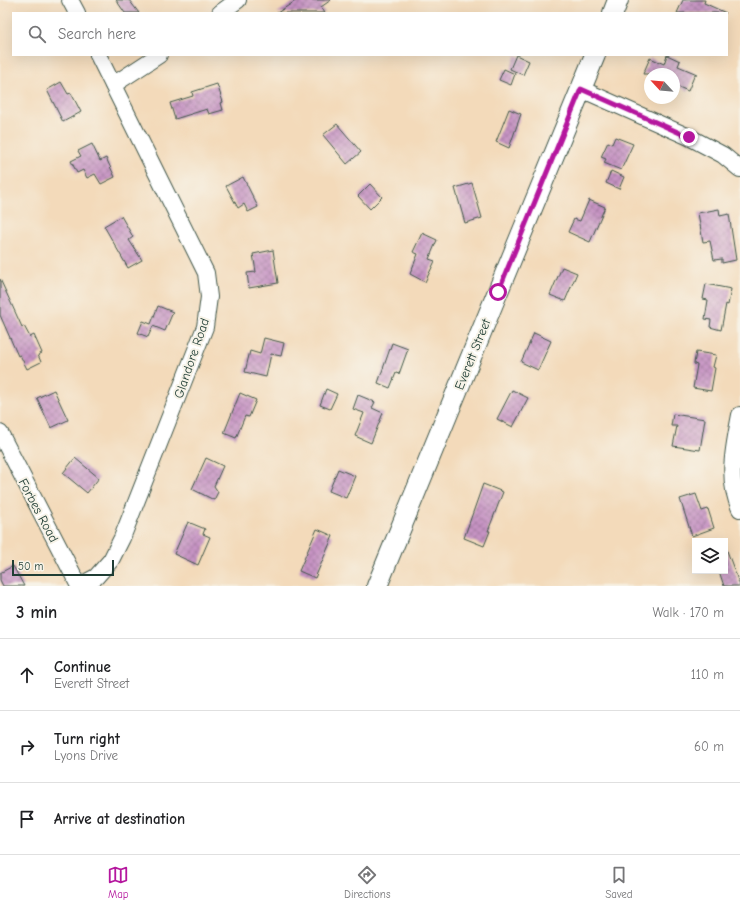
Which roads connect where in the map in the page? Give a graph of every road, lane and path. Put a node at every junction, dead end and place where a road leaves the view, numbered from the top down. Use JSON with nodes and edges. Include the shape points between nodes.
{"nodes":[{"id":1,"x":70,"y":0,"type":"edge"},
{"id":2,"x":238,"y":0,"type":"edge"},
{"id":3,"x":618,"y":0,"type":"edge"},
{"id":4,"x":76,"y":12,"type":"edge"},
{"id":5,"x":221,"y":12,"type":"edge"},
{"id":6,"x":612,"y":12,"type":"edge"},
{"id":7,"x":98,"y":56,"type":"edge"},
{"id":8,"x":157,"y":56,"type":"edge"},
{"id":9,"x":595,"y":56,"type":"edge"},
{"id":10,"x":113,"y":85,"type":"junction"},
{"id":11,"x":581,"y":89,"type":"junction"},
{"id":12,"x":740,"y":169,"type":"edge"},
{"id":13,"x":740,"y":415,"type":"edge"},
{"id":14,"x":0,"y":433,"type":"edge"},
{"id":15,"x":740,"y":509,"type":"edge"},
{"id":16,"x":79,"y":586,"type":"edge"},
{"id":17,"x":377,"y":586,"type":"edge"}],
"edges":[{"from":1,"to":4,"type":"street"},
{"from":2,"to":5,"type":"street"},
{"from":3,"to":6,"type":"street"},
{"from":7,"to":10,"type":"street","name":"Glandore Road"},
{"from":8,"to":10,"type":"street"},
{"from":9,"to":11,"type":"street","name":"Everett Street"},
{"from":10,"to":16,"type":"street","name":"Glandore Road","via":[[206,273],[209,297],[205,327],[122,538],[112,560],[96,577]]},
{"from":11,"to":12,"type":"street","via":[[689,137],[723,155]]},
{"from":11,"to":17,"type":"street","name":"Everett Street"},
{"from":13,"to":15,"type":"street","via":[[731,474],[735,498]]},
{"from":14,"to":16,"type":"street","name":"Forbes Road"}]}
